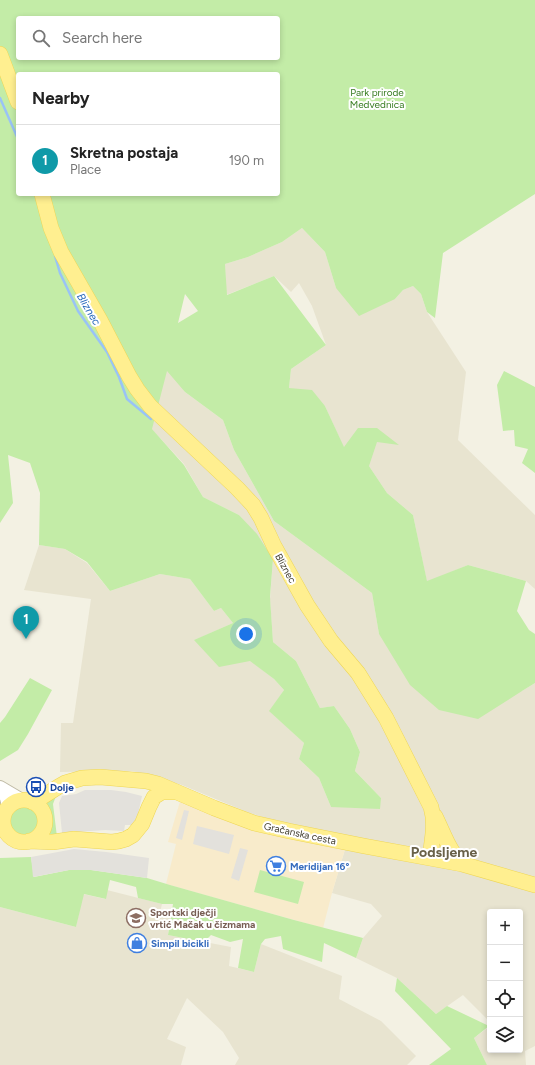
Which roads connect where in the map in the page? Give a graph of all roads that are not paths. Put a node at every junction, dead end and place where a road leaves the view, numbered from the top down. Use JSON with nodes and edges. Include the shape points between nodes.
{"nodes":[{"id":1,"x":0,"y":54,"type":"edge"},
{"id":2,"x":16,"y":97,"type":"edge"},
{"id":3,"x":43,"y":196,"type":"edge"},
{"id":4,"x":146,"y":781,"type":"junction"},
{"id":5,"x":0,"y":788,"type":"edge"},
{"id":6,"x":176,"y":792,"type":"junction"},
{"id":7,"x":27,"y":801,"type":"junction"},
{"id":8,"x":151,"y":802,"type":"junction"},
{"id":9,"x":433,"y":812,"type":"junction"},
{"id":10,"x":4,"y":815,"type":"edge"},
{"id":11,"x":5,"y":835,"type":"edge"},
{"id":12,"x":29,"y":841,"type":"junction"},
{"id":13,"x":430,"y":857,"type":"junction"},
{"id":14,"x":462,"y":864,"type":"junction"},
{"id":15,"x":535,"y":885,"type":"edge"}],
"edges":[{"from":1,"to":2,"type":"main road"},
{"from":3,"to":9,"type":"main road","name":"Bliznec","via":[[61,252],[128,376],[150,406],[253,506],[307,605],[331,641],[358,673],[386,718]]},
{"from":4,"to":6,"type":"main road","name":"Gračanska cesta"},
{"from":4,"to":7,"type":"main road","name":"Gračanska cesta","via":[[82,778],[58,786],[39,799]]},
{"from":4,"to":8,"type":"main road","via":[[152,787]]},
{"from":5,"to":7,"type":"street"},
{"from":5,"to":10,"type":"street","via":[[8,802]]},
{"from":6,"to":8,"type":"main road","via":[[162,792]]},
{"from":6,"to":13,"type":"main road","name":"Gračanska cesta","via":[[254,823]]},
{"from":7,"to":10,"type":"main road","via":[[11,804]]},
{"from":7,"to":12,"type":"main road","via":[[37,804],[45,822],[39,835]]},
{"from":8,"to":12,"type":"main road","via":[[142,824],[126,839],[112,842],[79,839]]},
{"from":9,"to":13,"type":"main road","name":"Bliznec","via":[[434,828]]},
{"from":9,"to":14,"type":"main road","name":"Bliznec","via":[[451,850]]},
{"from":10,"to":11,"type":"main road"},
{"from":11,"to":12,"type":"main road"},
{"from":13,"to":14,"type":"main road","name":"Gračanska cesta"},
{"from":14,"to":15,"type":"main road","name":"Gračanska cesta"}]}
